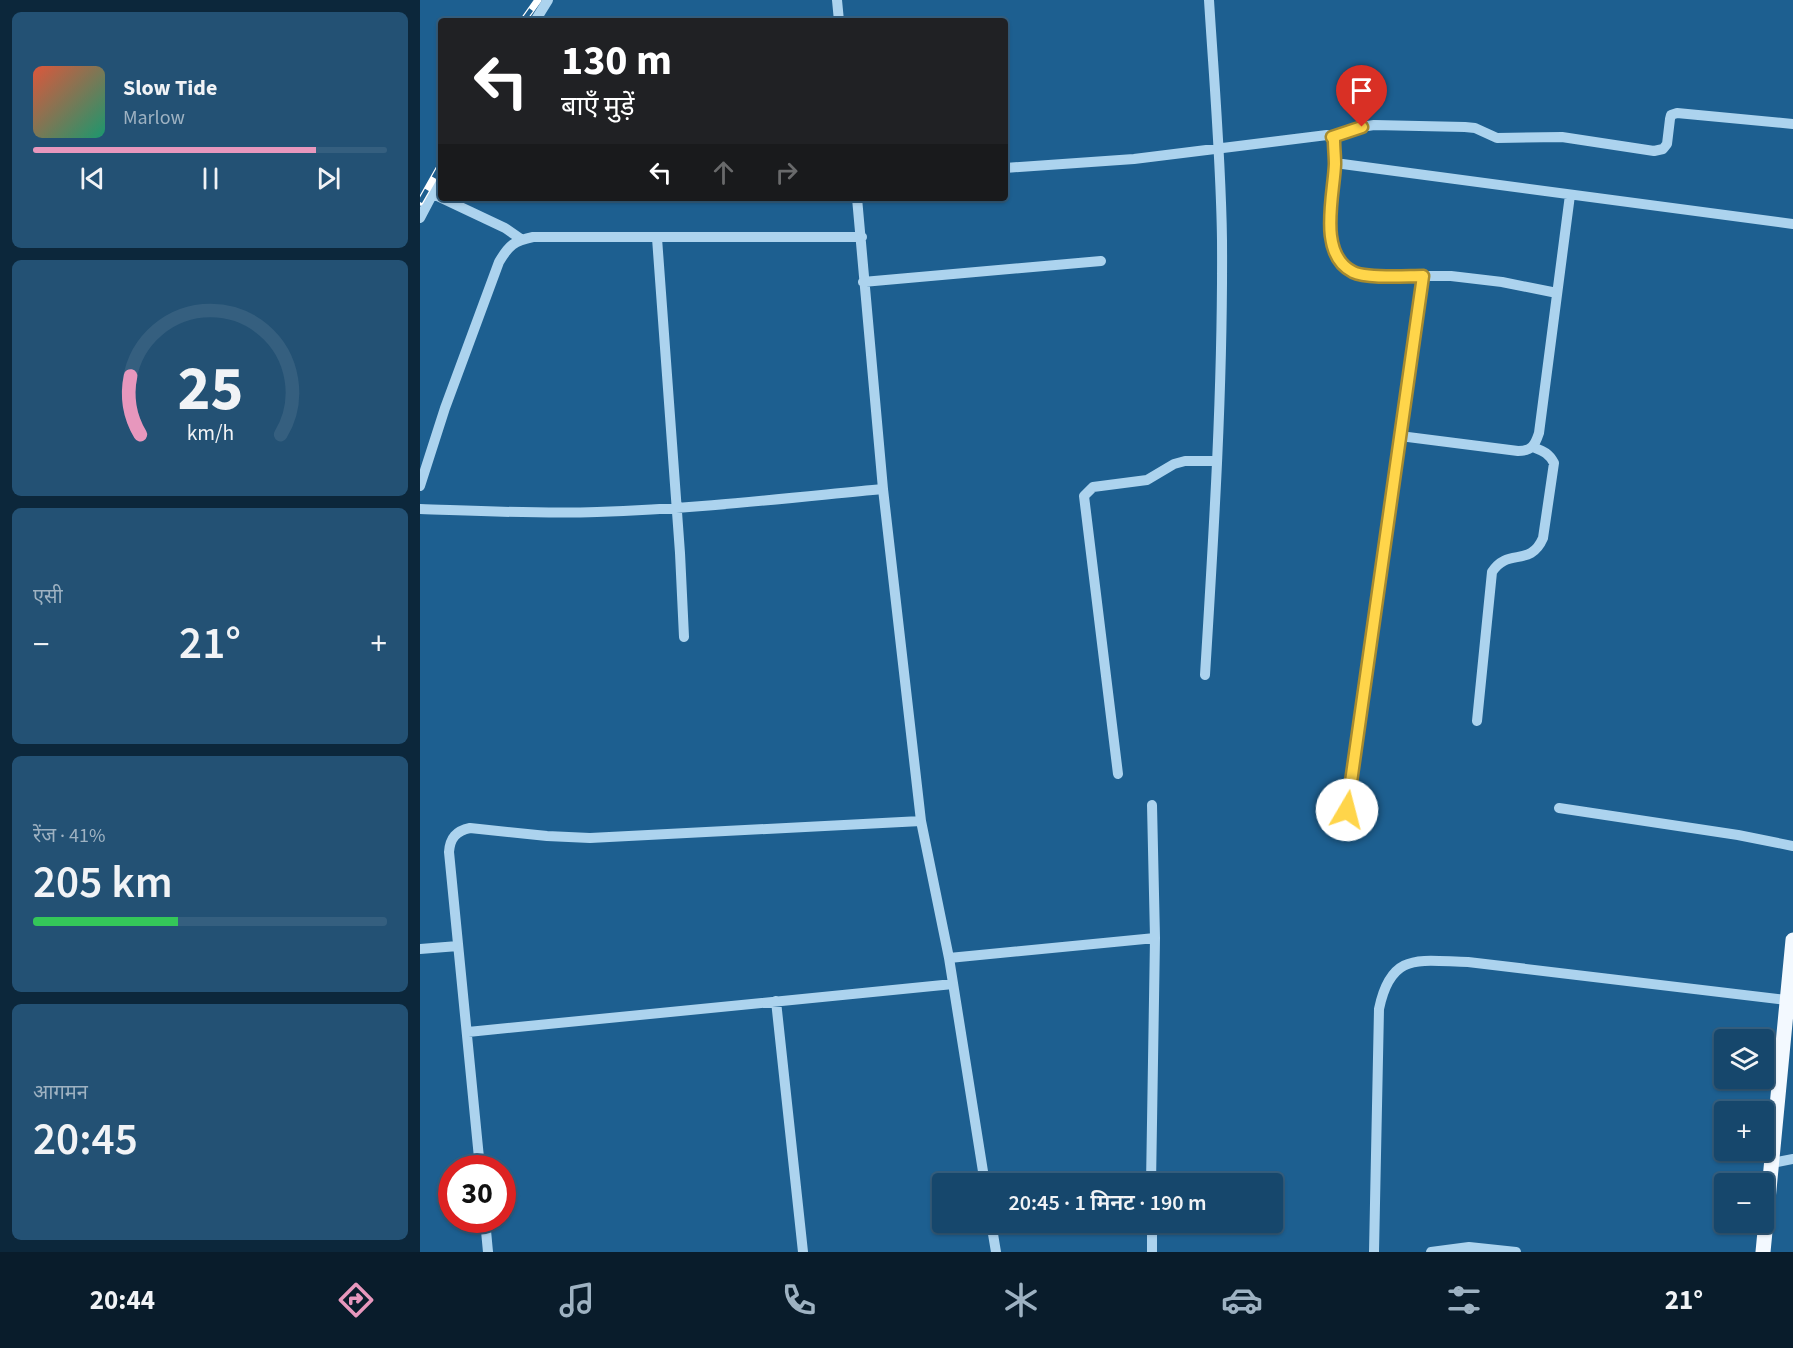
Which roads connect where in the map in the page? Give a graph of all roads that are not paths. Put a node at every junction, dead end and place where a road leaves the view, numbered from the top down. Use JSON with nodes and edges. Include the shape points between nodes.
{"nodes":[{"id":1,"x":548,"y":0,"type":"edge"},
{"id":2,"x":837,"y":0,"type":"edge"},
{"id":3,"x":1209,"y":0,"type":"edge"},
{"id":4,"x":537,"y":18,"type":"edge"},
{"id":5,"x":839,"y":18,"type":"edge"},
{"id":6,"x":1793,"y":124,"type":"edge"},
{"id":7,"x":1332,"y":137,"type":"junction"},
{"id":8,"x":1218,"y":149,"type":"junction"},
{"id":9,"x":1335,"y":163,"type":"junction"},
{"id":10,"x":1008,"y":168,"type":"edge"},
{"id":11,"x":438,"y":184,"type":"edge"},
{"id":12,"x":433,"y":194,"type":"junction"},
{"id":13,"x":1570,"y":195,"type":"junction"},
{"id":14,"x":438,"y":196,"type":"edge"},
{"id":15,"x":448,"y":201,"type":"edge"},
{"id":16,"x":857,"y":201,"type":"edge"},
{"id":17,"x":420,"y":218,"type":"edge"},
{"id":18,"x":1793,"y":224,"type":"edge"},
{"id":19,"x":862,"y":237,"type":"junction"},
{"id":20,"x":657,"y":238,"type":"junction"},
{"id":21,"x":521,"y":239,"type":"junction"},
{"id":22,"x":1101,"y":261,"type":"dead end"},
{"id":23,"x":1423,"y":276,"type":"junction"},
{"id":24,"x":864,"y":282,"type":"junction"},
{"id":25,"x":1557,"y":293,"type":"junction"},
{"id":26,"x":1400,"y":436,"type":"junction"},
{"id":27,"x":1533,"y":447,"type":"junction"},
{"id":28,"x":1217,"y":460,"type":"junction"},
{"id":29,"x":420,"y":486,"type":"edge"},
{"id":30,"x":883,"y":489,"type":"junction"},
{"id":31,"x":420,"y":509,"type":"edge"},
{"id":32,"x":676,"y":509,"type":"junction"},
{"id":33,"x":684,"y":637,"type":"dead end"},
{"id":34,"x":1206,"y":675,"type":"dead end"},
{"id":35,"x":1477,"y":721,"type":"dead end"},
{"id":36,"x":1118,"y":774,"type":"dead end"},
{"id":37,"x":1152,"y":805,"type":"dead end"},
{"id":38,"x":1559,"y":808,"type":"dead end"},
{"id":39,"x":921,"y":820,"type":"junction"},
{"id":40,"x":1344,"y":831,"type":"dead end"},
{"id":41,"x":1793,"y":846,"type":"edge"},
{"id":42,"x":1155,"y":938,"type":"junction"},
{"id":43,"x":1793,"y":940,"type":"edge"},
{"id":44,"x":458,"y":946,"type":"junction"},
{"id":45,"x":420,"y":949,"type":"edge"},
{"id":46,"x":949,"y":958,"type":"junction"},
{"id":47,"x":953,"y":984,"type":"junction"},
{"id":48,"x":1787,"y":1000,"type":"junction"},
{"id":49,"x":776,"y":1001,"type":"junction"},
{"id":50,"x":468,"y":1032,"type":"junction"},
{"id":51,"x":479,"y":1155,"type":"edge"},
{"id":52,"x":1793,"y":1159,"type":"edge"},
{"id":53,"x":1772,"y":1163,"type":"junction"},
{"id":54,"x":983,"y":1173,"type":"edge"},
{"id":55,"x":1151,"y":1173,"type":"edge"},
{"id":56,"x":486,"y":1233,"type":"edge"},
{"id":57,"x":993,"y":1233,"type":"edge"},
{"id":58,"x":1152,"y":1233,"type":"edge"},
{"id":59,"x":488,"y":1252,"type":"edge"},
{"id":60,"x":803,"y":1252,"type":"edge"},
{"id":61,"x":996,"y":1252,"type":"edge"},
{"id":62,"x":1152,"y":1252,"type":"edge"},
{"id":63,"x":1374,"y":1252,"type":"edge"},
{"id":64,"x":1431,"y":1252,"type":"edge"},
{"id":65,"x":1516,"y":1252,"type":"edge"},
{"id":66,"x":1763,"y":1252,"type":"edge"}],
"edges":[{"from":1,"to":4,"type":"street"},
{"from":2,"to":5,"type":"street"},
{"from":3,"to":8,"type":"street"},
{"from":6,"to":7,"type":"street","via":[[1677,113],[1671,115],[1667,144],[1654,150],[1562,137],[1497,138],[1465,127],[1374,125]]},
{"from":7,"to":8,"type":"street"},
{"from":7,"to":9,"type":"street"},
{"from":8,"to":10,"type":"street"},
{"from":8,"to":28,"type":"street","via":[[1222,239]]},
{"from":9,"to":13,"type":"street"},
{"from":9,"to":23,"type":"street","via":[[1330,213],[1338,259],[1354,273]]},
{"from":11,"to":12,"type":"street"},
{"from":12,"to":14,"type":"street"},
{"from":12,"to":17,"type":"street"},
{"from":13,"to":18,"type":"street"},
{"from":13,"to":25,"type":"street"},
{"from":15,"to":21,"type":"street"},
{"from":16,"to":19,"type":"street"},
{"from":19,"to":20,"type":"street"},
{"from":19,"to":24,"type":"street"},
{"from":20,"to":21,"type":"street"},
{"from":20,"to":32,"type":"street"},
{"from":21,"to":29,"type":"street","via":[[507,248],[499,262]]},
{"from":22,"to":24,"type":"street"},
{"from":23,"to":25,"type":"street","via":[[1502,282]]},
{"from":23,"to":26,"type":"street"},
{"from":24,"to":30,"type":"street"},
{"from":25,"to":27,"type":"street","via":[[1539,433]]},
{"from":26,"to":27,"type":"street","via":[[1518,451]]},
{"from":26,"to":40,"type":"street"},
{"from":27,"to":35,"type":"street","via":[[1546,452],[1554,463],[1543,538],[1531,554],[1502,560],[1492,572]]},
{"from":28,"to":34,"type":"street"},
{"from":28,"to":36,"type":"street","via":[[1185,461],[1147,480],[1097,486],[1084,496]]},
{"from":30,"to":32,"type":"street"},
{"from":30,"to":39,"type":"street"},
{"from":31,"to":32,"type":"street","via":[[564,513]]},
{"from":32,"to":33,"type":"street"},
{"from":37,"to":42,"type":"street"},
{"from":38,"to":41,"type":"street"},
{"from":39,"to":44,"type":"street","via":[[618,838],[463,829],[451,840],[449,852]]},
{"from":39,"to":46,"type":"street"},
{"from":42,"to":46,"type":"street"},
{"from":42,"to":55,"type":"street"},
{"from":43,"to":48,"type":"main road"},
{"from":44,"to":45,"type":"street"},
{"from":44,"to":50,"type":"street"},
{"from":46,"to":47,"type":"street"},
{"from":47,"to":49,"type":"street"},
{"from":47,"to":54,"type":"street"},
{"from":48,"to":53,"type":"main road"},
{"from":48,"to":63,"type":"street","via":[[1468,962],[1404,964],[1383,989],[1379,1009]]},
{"from":49,"to":50,"type":"street"},
{"from":49,"to":60,"type":"street"},
{"from":50,"to":51,"type":"street"},
{"from":52,"to":53,"type":"street"},
{"from":53,"to":66,"type":"main road"},
{"from":56,"to":59,"type":"street"},
{"from":57,"to":61,"type":"street"},
{"from":58,"to":62,"type":"street"},
{"from":64,"to":65,"type":"street","via":[[1469,1247]]}]}
